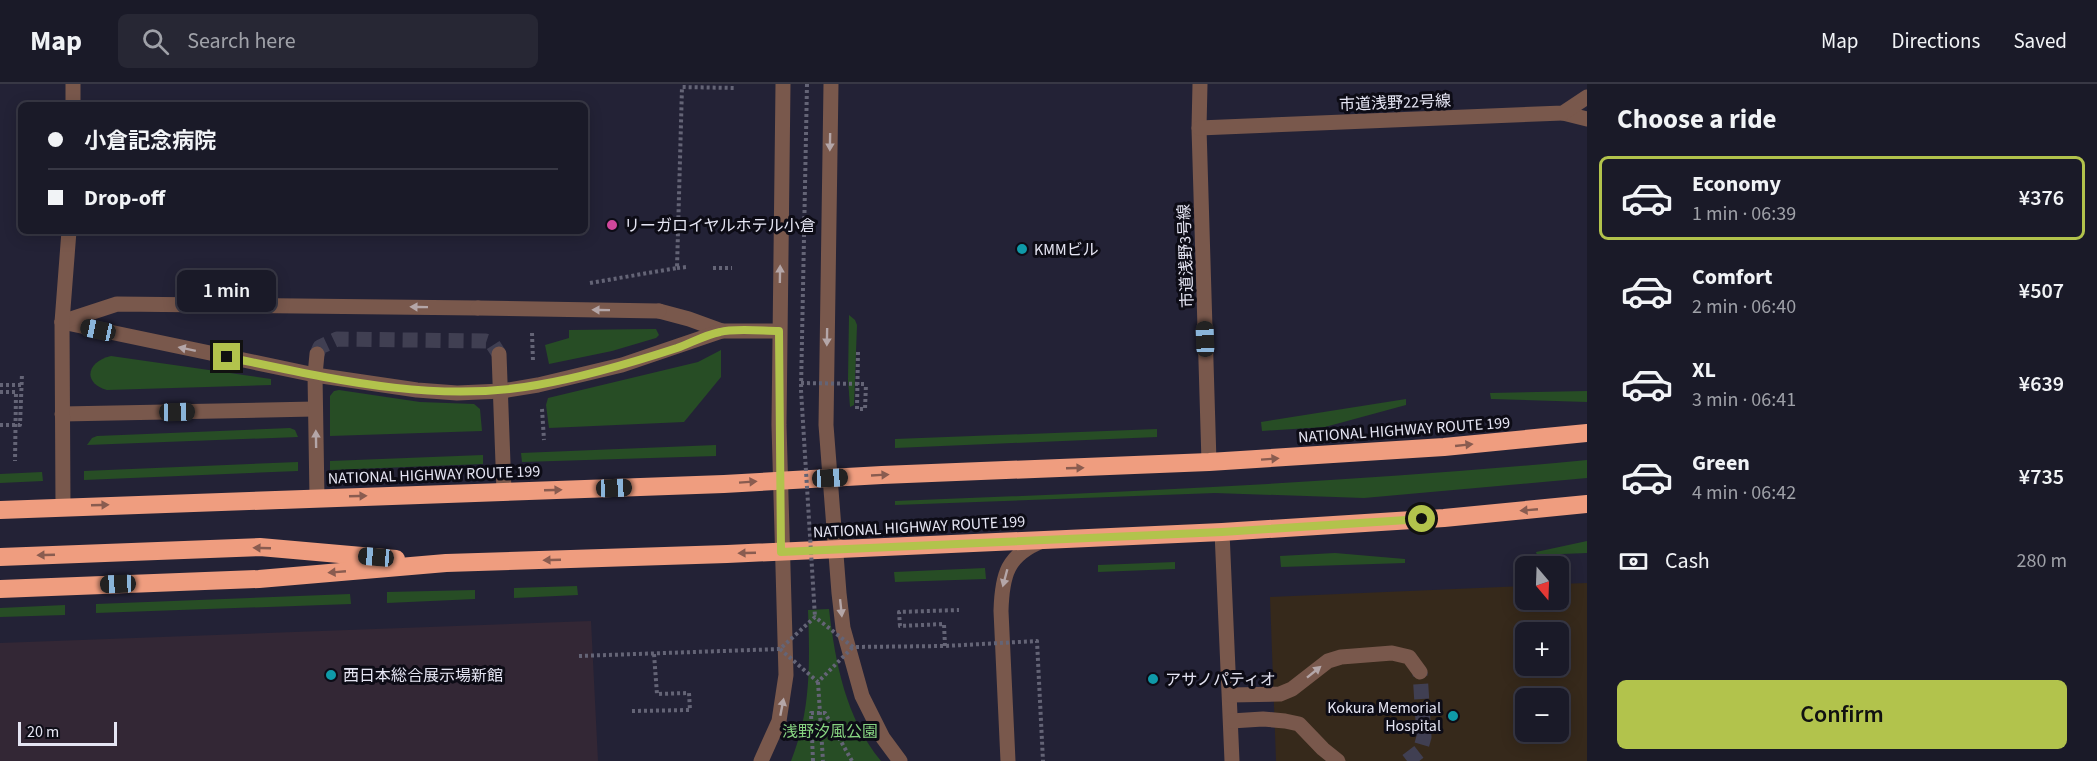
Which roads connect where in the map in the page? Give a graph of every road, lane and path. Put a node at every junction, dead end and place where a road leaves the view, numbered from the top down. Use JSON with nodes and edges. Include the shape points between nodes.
{"nodes":[{"id":1,"x":73,"y":84,"type":"edge"},
{"id":2,"x":783,"y":84,"type":"edge"},
{"id":3,"x":807,"y":84,"type":"edge"},
{"id":4,"x":831,"y":84,"type":"edge"},
{"id":5,"x":1200,"y":84,"type":"edge"},
{"id":6,"x":735,"y":88,"type":"dead end"},
{"id":7,"x":1587,"y":97,"type":"edge"},
{"id":8,"x":73,"y":102,"type":"edge"},
{"id":9,"x":1563,"y":113,"type":"junction"},
{"id":10,"x":1587,"y":119,"type":"edge"},
{"id":11,"x":1199,"y":128,"type":"junction"},
{"id":12,"x":69,"y":234,"type":"edge"},
{"id":13,"x":687,"y":267,"type":"dead end"},
{"id":14,"x":677,"y":268,"type":"junction"},
{"id":15,"x":713,"y":268,"type":"dead end"},
{"id":16,"x":732,"y":268,"type":"dead end"},
{"id":17,"x":588,"y":284,"type":"dead end"},
{"id":18,"x":62,"y":322,"type":"junction"},
{"id":19,"x":532,"y":325,"type":"dead end"},
{"id":20,"x":722,"y":331,"type":"junction"},
{"id":21,"x":779,"y":331,"type":"junction"},
{"id":22,"x":858,"y":352,"type":"dead end"},
{"id":23,"x":317,"y":354,"type":"dead end"},
{"id":24,"x":499,"y":354,"type":"dead end"},
{"id":25,"x":535,"y":368,"type":"dead end"},
{"id":26,"x":22,"y":374,"type":"dead end"},
{"id":27,"x":315,"y":375,"type":"junction"},
{"id":28,"x":801,"y":383,"type":"junction"},
{"id":29,"x":0,"y":385,"type":"edge"},
{"id":30,"x":22,"y":385,"type":"junction"},
{"id":31,"x":502,"y":391,"type":"junction"},
{"id":32,"x":0,"y":392,"type":"edge"},
{"id":33,"x":541,"y":399,"type":"dead end"},
{"id":34,"x":315,"y":409,"type":"junction"},
{"id":35,"x":62,"y":414,"type":"junction"},
{"id":36,"x":0,"y":425,"type":"edge"},
{"id":37,"x":1587,"y":433,"type":"edge"},
{"id":38,"x":544,"y":440,"type":"dead end"},
{"id":39,"x":15,"y":461,"type":"dead end"},
{"id":40,"x":1209,"y":462,"type":"junction"},
{"id":41,"x":830,"y":478,"type":"junction"},
{"id":42,"x":780,"y":480,"type":"junction"},
{"id":43,"x":504,"y":491,"type":"junction"},
{"id":44,"x":317,"y":498,"type":"junction"},
{"id":45,"x":1587,"y":504,"type":"edge"},
{"id":46,"x":63,"y":507,"type":"junction"},
{"id":47,"x":0,"y":510,"type":"edge"},
{"id":48,"x":1222,"y":532,"type":"junction"},
{"id":49,"x":1045,"y":540,"type":"junction"},
{"id":50,"x":836,"y":549,"type":"junction"},
{"id":51,"x":781,"y":552,"type":"junction"},
{"id":52,"x":0,"y":557,"type":"edge"},
{"id":53,"x":446,"y":563,"type":"junction"},
{"id":54,"x":0,"y":589,"type":"edge"},
{"id":55,"x":959,"y":610,"type":"dead end"},
{"id":56,"x":815,"y":617,"type":"junction"},
{"id":57,"x":945,"y":646,"type":"junction"},
{"id":58,"x":853,"y":647,"type":"junction"},
{"id":59,"x":780,"y":649,"type":"junction"},
{"id":60,"x":654,"y":654,"type":"junction"},
{"id":61,"x":579,"y":656,"type":"dead end"},
{"id":62,"x":1420,"y":672,"type":"dead end"},
{"id":63,"x":818,"y":682,"type":"junction"},
{"id":64,"x":1230,"y":695,"type":"junction"},
{"id":65,"x":632,"y":711,"type":"dead end"},
{"id":66,"x":1231,"y":721,"type":"junction"},
{"id":67,"x":761,"y":761,"type":"edge"},
{"id":68,"x":813,"y":761,"type":"edge"},
{"id":69,"x":823,"y":761,"type":"edge"},
{"id":70,"x":852,"y":761,"type":"edge"},
{"id":71,"x":900,"y":761,"type":"edge"},
{"id":72,"x":1008,"y":761,"type":"edge"},
{"id":73,"x":1043,"y":761,"type":"edge"},
{"id":74,"x":1232,"y":761,"type":"edge"},
{"id":75,"x":1338,"y":761,"type":"edge"}],
"edges":[{"from":1,"to":8,"type":"street"},
{"from":21,"to":2,"type":"street","one_way":true},
{"from":3,"to":28,"type":"path","bridge":true},
{"from":4,"to":41,"type":"street","one_way":true,"via":[[826,425]]},
{"from":5,"to":11,"type":"street","name":"市道浅野3号線"},
{"from":6,"to":14,"type":"path","via":[[682,87]]},
{"from":7,"to":9,"type":"street"},
{"from":9,"to":10,"type":"street"},
{"from":9,"to":11,"type":"street","name":"市道浅野22号線"},
{"from":11,"to":40,"type":"street","name":"市道浅野3号線"},
{"from":12,"to":18,"type":"street"},
{"from":13,"to":14,"type":"path"},
{"from":14,"to":17,"type":"path"},
{"from":15,"to":16,"type":"path"},
{"from":20,"to":18,"type":"street","one_way":true,"bridge":true,"via":[[659,311],[153,304],[117,304]]},
{"from":27,"to":18,"type":"street","one_way":true},
{"from":18,"to":35,"type":"street"},
{"from":19,"to":25,"type":"path"},
{"from":20,"to":21,"type":"street"},
{"from":20,"to":31,"type":"street","via":[[622,365]]},
{"from":21,"to":42,"type":"street"},
{"from":22,"to":28,"type":"path","bridge":true,"via":[[857,409],[866,409],[866,384]]},
{"from":23,"to":27,"type":"street"},
{"from":24,"to":31,"type":"street"},
{"from":26,"to":30,"type":"path","bridge":true},
{"from":27,"to":31,"type":"street","via":[[417,390]]},
{"from":27,"to":34,"type":"street"},
{"from":28,"to":56,"type":"path","bridge":true},
{"from":29,"to":30,"type":"path"},
{"from":30,"to":36,"type":"path","bridge":true,"via":[[20,425]]},
{"from":31,"to":43,"type":"street"},
{"from":32,"to":39,"type":"path","via":[[16,392]]},
{"from":33,"to":38,"type":"path"},
{"from":34,"to":35,"type":"street"},
{"from":44,"to":34,"type":"street","one_way":true},
{"from":35,"to":46,"type":"street"},
{"from":40,"to":37,"type":"highway","name":"NATIONAL HIGHWAY ROUTE 199","one_way":true,"via":[[1444,447]]},
{"from":41,"to":40,"type":"highway","name":"NATIONAL HIGHWAY ROUTE 199","one_way":true},
{"from":41,"to":42,"type":"highway","name":"NATIONAL HIGHWAY ROUTE 199"},
{"from":41,"to":50,"type":"street"},
{"from":43,"to":42,"type":"highway","name":"NATIONAL HIGHWAY ROUTE 199","one_way":true},
{"from":42,"to":51,"type":"street"},
{"from":44,"to":43,"type":"highway","name":"NATIONAL HIGHWAY ROUTE 199","one_way":true},
{"from":46,"to":44,"type":"highway","name":"NATIONAL HIGHWAY ROUTE 199","one_way":true},
{"from":45,"to":48,"type":"highway","name":"NATIONAL HIGHWAY ROUTE 199","one_way":true,"via":[[1444,518]]},
{"from":46,"to":47,"type":"highway","name":"NATIONAL HIGHWAY ROUTE 199"},
{"from":48,"to":49,"type":"highway","name":"NATIONAL HIGHWAY ROUTE 199"},
{"from":48,"to":64,"type":"street"},
{"from":49,"to":50,"type":"highway","name":"NATIONAL HIGHWAY ROUTE 199"},
{"from":49,"to":72,"type":"street","one_way":true,"via":[[1028,546],[1015,557],[1002,588]]},
{"from":50,"to":51,"type":"highway","name":"NATIONAL HIGHWAY ROUTE 199"},
{"from":50,"to":71,"type":"street","one_way":true,"via":[[843,628],[853,667],[870,715]]},
{"from":51,"to":53,"type":"highway","name":"NATIONAL HIGHWAY ROUTE 199","one_way":true},
{"from":67,"to":51,"type":"street","one_way":true,"via":[[779,722],[786,675]]},
{"from":53,"to":52,"type":"highway","one_way":true,"via":[[260,547]]},
{"from":53,"to":54,"type":"highway","name":"NATIONAL HIGHWAY ROUTE 199","one_way":true,"via":[[259,579]]},
{"from":55,"to":57,"type":"path","via":[[899,612],[900,626],[944,624]]},
{"from":56,"to":58,"type":"path","bridge":true},
{"from":56,"to":59,"type":"path","bridge":true},
{"from":57,"to":58,"type":"path","bridge":true},
{"from":57,"to":73,"type":"path","bridge":true,"via":[[1037,641]]},
{"from":58,"to":63,"type":"path","bridge":true},
{"from":59,"to":60,"type":"path","bridge":true},
{"from":59,"to":63,"type":"path","bridge":true},
{"from":60,"to":61,"type":"path","bridge":true},
{"from":60,"to":65,"type":"path","via":[[657,693],[689,693],[690,710]]},
{"from":64,"to":62,"type":"street","one_way":true,"via":[[1280,694],[1328,661],[1341,657],[1392,653],[1409,657]]},
{"from":63,"to":69,"type":"path","bridge":true},
{"from":64,"to":66,"type":"street"},
{"from":66,"to":74,"type":"street"},
{"from":66,"to":75,"type":"street","via":[[1263,719],[1299,724]]},
{"from":68,"to":70,"type":"path","via":[[811,713],[825,713]]}]}
